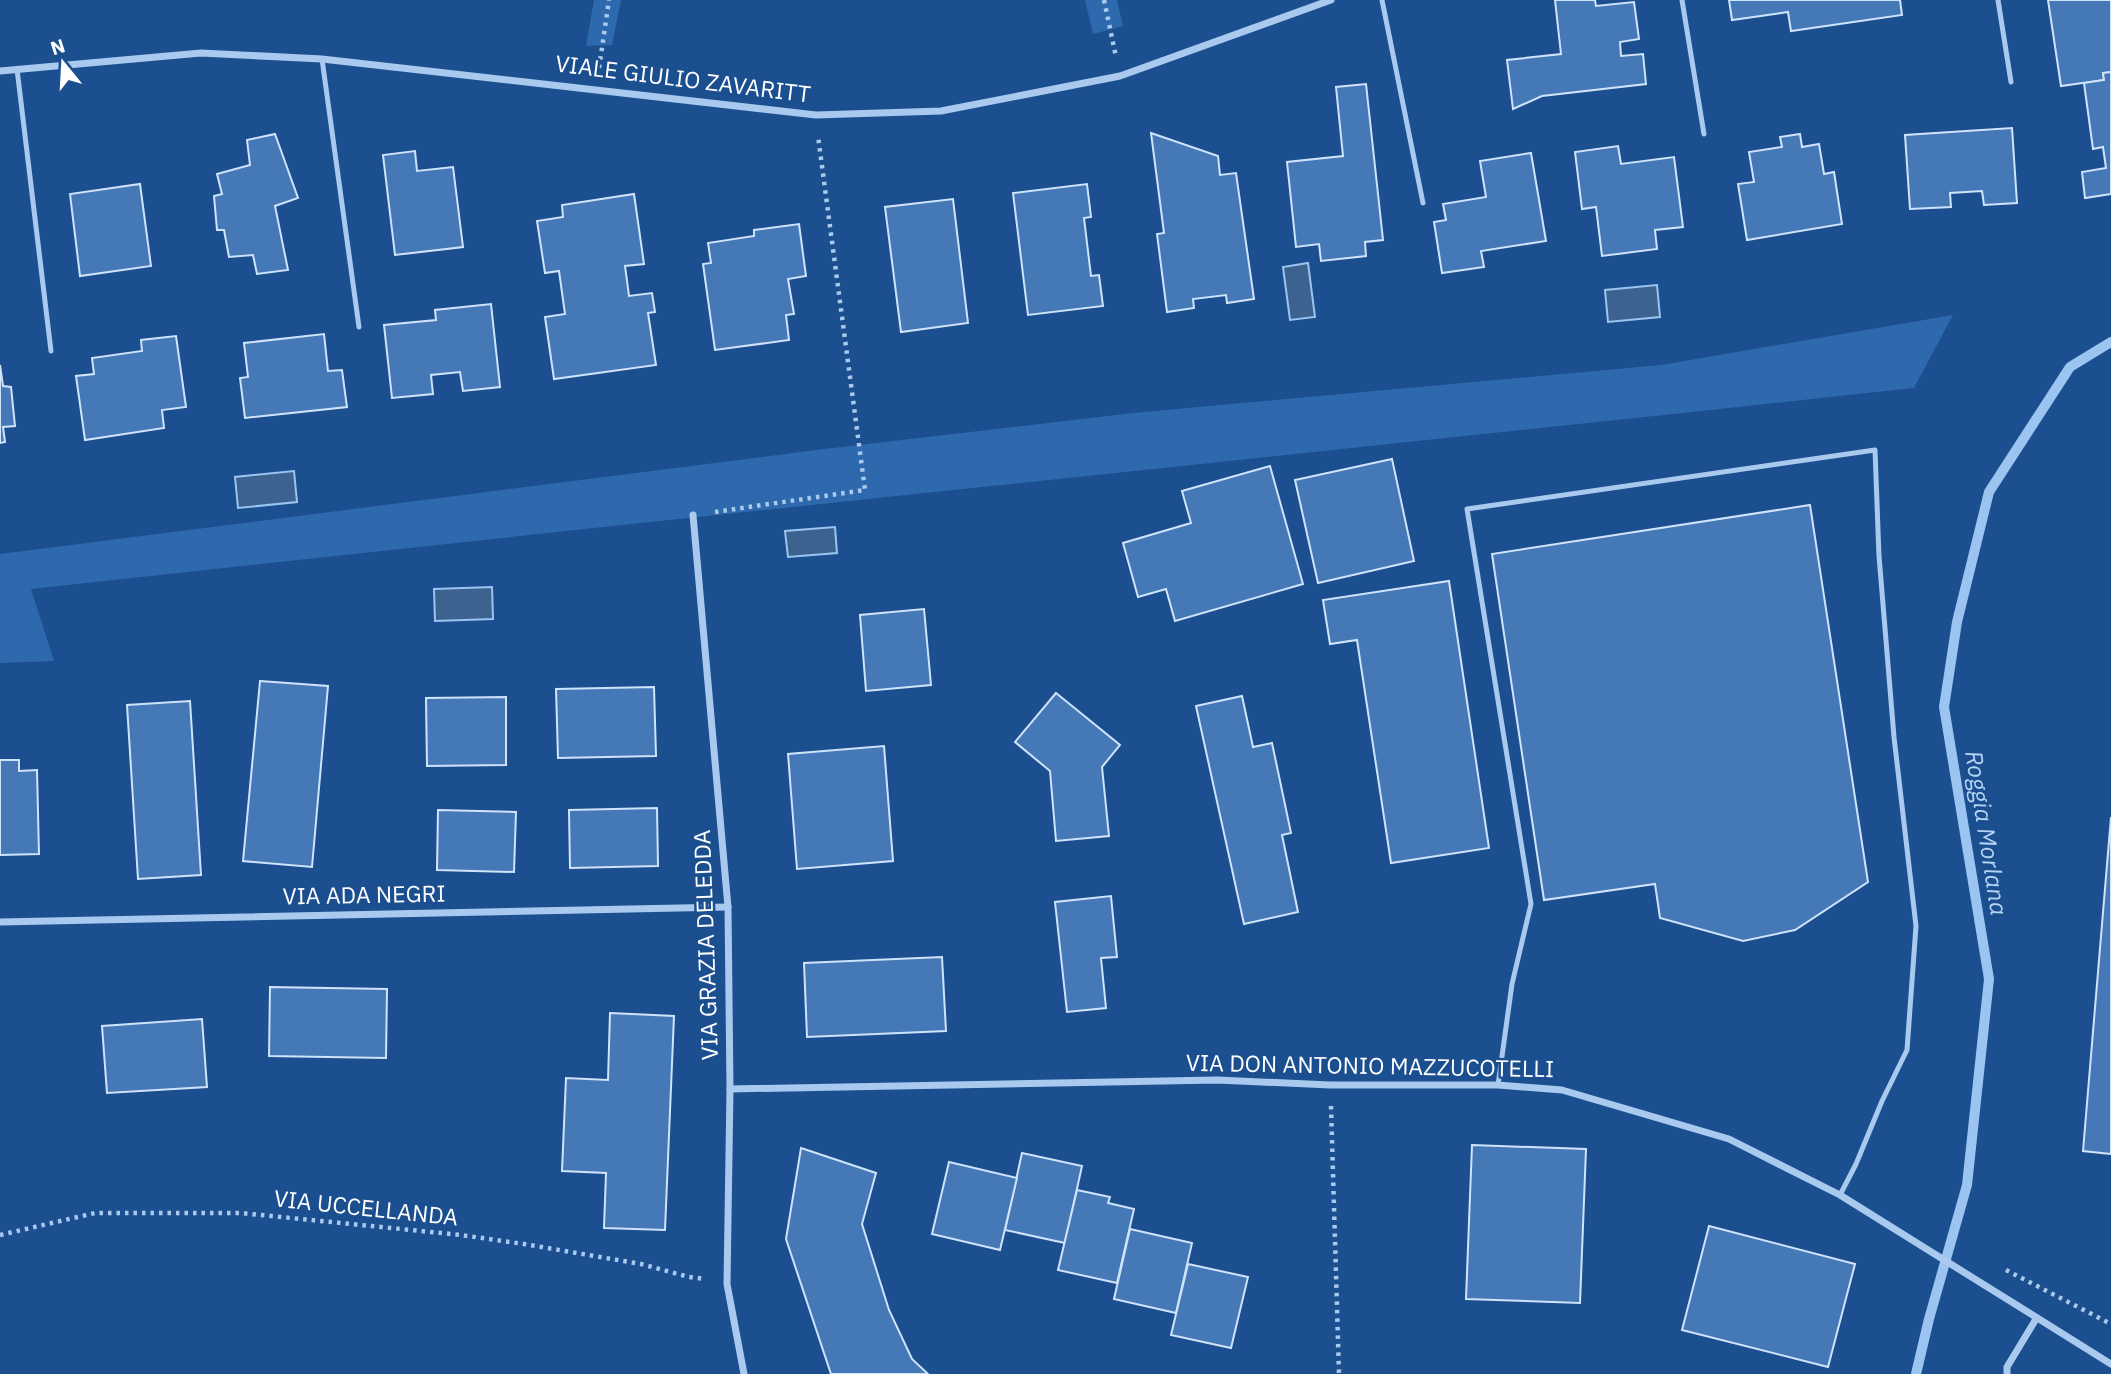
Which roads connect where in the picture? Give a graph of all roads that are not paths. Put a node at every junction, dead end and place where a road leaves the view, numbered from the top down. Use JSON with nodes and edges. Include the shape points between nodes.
{"nodes":[{"id":1,"x":1331,"y":0,"type":"edge"},
{"id":2,"x":1382,"y":0,"type":"edge"},
{"id":3,"x":1682,"y":0,"type":"edge"},
{"id":4,"x":1998,"y":0,"type":"edge"},
{"id":5,"x":322,"y":59,"type":"junction"},
{"id":6,"x":0,"y":69,"type":"edge"},
{"id":7,"x":16,"y":69,"type":"junction"},
{"id":8,"x":2011,"y":82,"type":"dead end"},
{"id":9,"x":1704,"y":134,"type":"dead end"},
{"id":10,"x":1423,"y":204,"type":"dead end"},
{"id":11,"x":359,"y":327,"type":"dead end"},
{"id":12,"x":51,"y":351,"type":"dead end"},
{"id":13,"x":693,"y":515,"type":"road end"},
{"id":14,"x":728,"y":907,"type":"junction"},
{"id":15,"x":0,"y":922,"type":"edge"},
{"id":16,"x":1498,"y":1085,"type":"junction"},
{"id":17,"x":730,"y":1088,"type":"junction"},
{"id":18,"x":1840,"y":1195,"type":"junction"},
{"id":19,"x":2036,"y":1319,"type":"junction"},
{"id":20,"x":2111,"y":1364,"type":"edge"},
{"id":21,"x":744,"y":1374,"type":"edge"},
{"id":22,"x":2007,"y":1374,"type":"edge"}],
"edges":[{"from":1,"to":5,"type":"street","name":"VIALE GIULIO ZAVARITT","via":[[1120,76],[941,111],[816,115]]},
{"from":2,"to":10,"type":"lane"},
{"from":3,"to":9,"type":"lane"},
{"from":4,"to":8,"type":"lane"},
{"from":5,"to":7,"type":"street","name":"VIALE GIULIO ZAVARITT","via":[[201,53]]},
{"from":5,"to":11,"type":"lane"},
{"from":6,"to":7,"type":"street","name":"VIALE GIULIO ZAVARITT"},
{"from":7,"to":12,"type":"lane"},
{"from":13,"to":14,"type":"street","name":"VIA GRAZIA DELEDDA"},
{"from":14,"to":15,"type":"street","name":"VIA ADA NEGRI"},
{"from":14,"to":17,"type":"street","name":"VIA GRAZIA DELEDDA"},
{"from":16,"to":17,"type":"street","name":"VIA DON ANTONIO MAZZUCOTELLI","via":[[1217,1080]]},
{"from":16,"to":18,"type":"street","name":"VIA DON ANTONIO MAZZUCOTELLI","via":[[1562,1090],[1728,1139]]},
{"from":16,"to":18,"type":"lane","via":[[1512,984],[1531,904],[1467,509],[1875,450],[1894,737],[1916,926],[1907,1050]]},
{"from":17,"to":21,"type":"street","name":"VIA GRAZIA DELEDDA","via":[[727,1282]]},
{"from":18,"to":19,"type":"street","name":"VIA DON ANTONIO MAZZUCOTELLI"},
{"from":19,"to":20,"type":"street","name":"VIA DON ANTONIO MAZZUCOTELLI"},
{"from":19,"to":22,"type":"street"}]}
